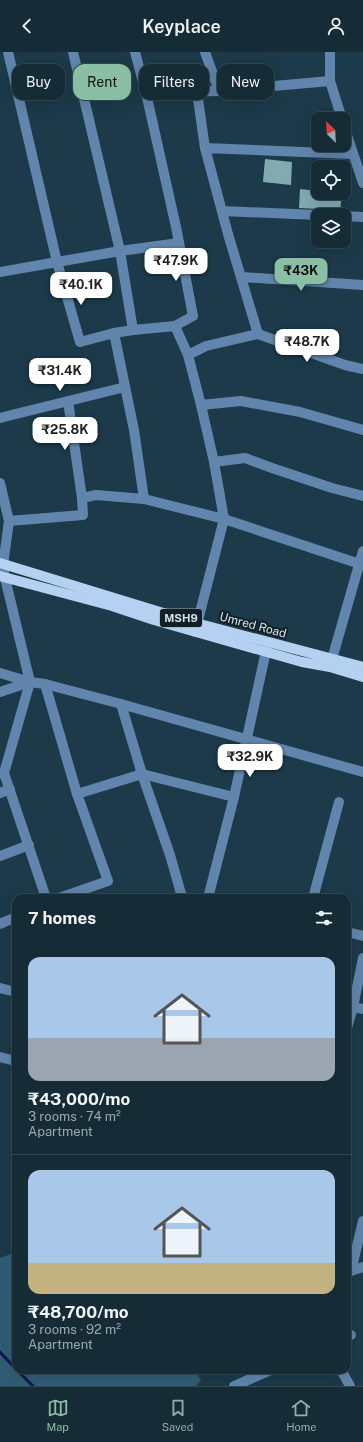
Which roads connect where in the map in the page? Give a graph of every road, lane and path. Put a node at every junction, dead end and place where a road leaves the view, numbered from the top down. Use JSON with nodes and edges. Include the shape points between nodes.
{"nodes":[{"id":1,"x":8,"y":52,"type":"edge"},
{"id":2,"x":73,"y":52,"type":"edge"},
{"id":3,"x":135,"y":52,"type":"edge"},
{"id":4,"x":205,"y":52,"type":"edge"},
{"id":5,"x":330,"y":52,"type":"edge"},
{"id":6,"x":139,"y":67,"type":"edge"},
{"id":7,"x":330,"y":81,"type":"junction"},
{"id":8,"x":217,"y":85,"type":"edge"},
{"id":9,"x":274,"y":86,"type":"edge"},
{"id":10,"x":147,"y":100,"type":"edge"},
{"id":11,"x":198,"y":100,"type":"edge"},
{"id":12,"x":340,"y":112,"type":"edge"},
{"id":13,"x":205,"y":148,"type":"junction"},
{"id":14,"x":351,"y":150,"type":"edge"},
{"id":15,"x":352,"y":154,"type":"junction"},
{"id":16,"x":363,"y":183,"type":"edge"},
{"id":17,"x":222,"y":211,"type":"junction"},
{"id":18,"x":311,"y":215,"type":"edge"},
{"id":19,"x":351,"y":216,"type":"edge"},
{"id":20,"x":363,"y":217,"type":"edge"},
{"id":21,"x":179,"y":243,"type":"junction"},
{"id":22,"x":120,"y":251,"type":"junction"},
{"id":23,"x":57,"y":262,"type":"junction"},
{"id":24,"x":0,"y":272,"type":"edge"},
{"id":25,"x":241,"y":277,"type":"junction"},
{"id":26,"x":363,"y":285,"type":"edge"},
{"id":27,"x":175,"y":326,"type":"junction"},
{"id":28,"x":133,"y":330,"type":"junction"},
{"id":29,"x":114,"y":333,"type":"junction"},
{"id":30,"x":258,"y":334,"type":"junction"},
{"id":31,"x":188,"y":355,"type":"junction"},
{"id":32,"x":363,"y":369,"type":"edge"},
{"id":33,"x":125,"y":387,"type":"junction"},
{"id":34,"x":68,"y":401,"type":"junction"},
{"id":35,"x":201,"y":406,"type":"junction"},
{"id":36,"x":0,"y":418,"type":"edge"},
{"id":37,"x":363,"y":430,"type":"edge"},
{"id":38,"x":214,"y":462,"type":"junction"},
{"id":39,"x":0,"y":483,"type":"edge"},
{"id":40,"x":363,"y":496,"type":"edge"},
{"id":41,"x":82,"y":498,"type":"junction"},
{"id":42,"x":144,"y":499,"type":"junction"},
{"id":43,"x":224,"y":519,"type":"junction"},
{"id":44,"x":9,"y":521,"type":"junction"},
{"id":45,"x":363,"y":551,"type":"edge"},
{"id":46,"x":2,"y":564,"type":"edge"},
{"id":47,"x":361,"y":564,"type":"edge"},
{"id":48,"x":2,"y":577,"type":"edge"},
{"id":49,"x":196,"y":627,"type":"junction"},
{"id":50,"x":266,"y":651,"type":"junction"},
{"id":51,"x":331,"y":663,"type":"junction"},
{"id":52,"x":363,"y":667,"type":"edge"},
{"id":53,"x":0,"y":673,"type":"edge"},
{"id":54,"x":363,"y":677,"type":"edge"},
{"id":55,"x":30,"y":682,"type":"junction"},
{"id":56,"x":45,"y":684,"type":"junction"},
{"id":57,"x":0,"y":692,"type":"edge"},
{"id":58,"x":121,"y":704,"type":"junction"},
{"id":59,"x":247,"y":739,"type":"junction"},
{"id":60,"x":363,"y":772,"type":"edge"},
{"id":61,"x":2,"y":774,"type":"edge"},
{"id":62,"x":142,"y":774,"type":"junction"},
{"id":63,"x":10,"y":789,"type":"junction"},
{"id":64,"x":0,"y":793,"type":"edge"},
{"id":65,"x":77,"y":794,"type":"junction"},
{"id":66,"x":234,"y":797,"type":"junction"},
{"id":67,"x":339,"y":802,"type":"dead end"},
{"id":68,"x":28,"y":846,"type":"junction"},
{"id":69,"x":0,"y":856,"type":"edge"},
{"id":70,"x":45,"y":894,"type":"edge"},
{"id":71,"x":71,"y":894,"type":"edge"},
{"id":72,"x":181,"y":894,"type":"edge"},
{"id":73,"x":209,"y":894,"type":"edge"},
{"id":74,"x":314,"y":894,"type":"edge"},
{"id":75,"x":12,"y":919,"type":"edge"},
{"id":76,"x":0,"y":924,"type":"edge"},
{"id":77,"x":351,"y":933,"type":"edge"},
{"id":78,"x":363,"y":936,"type":"edge"},
{"id":79,"x":363,"y":958,"type":"edge"},
{"id":80,"x":0,"y":988,"type":"edge"},
{"id":81,"x":12,"y":991,"type":"edge"},
{"id":82,"x":354,"y":1007,"type":"edge"},
{"id":83,"x":0,"y":1057,"type":"edge"},
{"id":84,"x":12,"y":1060,"type":"edge"},
{"id":85,"x":363,"y":1221,"type":"edge"},
{"id":86,"x":351,"y":1264,"type":"edge"},
{"id":87,"x":363,"y":1267,"type":"edge"},
{"id":88,"x":351,"y":1270,"type":"edge"},
{"id":89,"x":262,"y":1374,"type":"edge"},
{"id":90,"x":343,"y":1374,"type":"edge"},
{"id":91,"x":234,"y":1386,"type":"edge"},
{"id":92,"x":350,"y":1386,"type":"edge"}],
"edges":[{"from":1,"to":23,"type":"street"},
{"from":2,"to":22,"type":"street"},
{"from":3,"to":6,"type":"street"},
{"from":4,"to":8,"type":"street"},
{"from":5,"to":7,"type":"street"},
{"from":7,"to":9,"type":"street"},
{"from":7,"to":12,"type":"street"},
{"from":10,"to":21,"type":"street"},
{"from":11,"to":13,"type":"street"},
{"from":13,"to":15,"type":"street"},
{"from":13,"to":17,"type":"street"},
{"from":14,"to":15,"type":"street"},
{"from":15,"to":16,"type":"street"},
{"from":17,"to":18,"type":"street"},
{"from":17,"to":25,"type":"street"},
{"from":19,"to":20,"type":"street"},
{"from":21,"to":22,"type":"street"},
{"from":21,"to":27,"type":"street","via":[[193,316]]},
{"from":22,"to":23,"type":"street"},
{"from":22,"to":28,"type":"street"},
{"from":23,"to":24,"type":"street"},
{"from":23,"to":29,"type":"street","via":[[80,342]]},
{"from":25,"to":26,"type":"street"},
{"from":25,"to":30,"type":"street"},
{"from":27,"to":28,"type":"street"},
{"from":27,"to":31,"type":"street"},
{"from":28,"to":29,"type":"street"},
{"from":29,"to":33,"type":"street"},
{"from":30,"to":31,"type":"street","via":[[206,346]]},
{"from":30,"to":32,"type":"street"},
{"from":31,"to":35,"type":"street"},
{"from":33,"to":34,"type":"street"},
{"from":33,"to":42,"type":"street"},
{"from":34,"to":36,"type":"street"},
{"from":34,"to":41,"type":"street"},
{"from":35,"to":37,"type":"street","via":[[241,401],[300,412]]},
{"from":35,"to":38,"type":"street"},
{"from":38,"to":40,"type":"street","via":[[244,458]]},
{"from":38,"to":43,"type":"street"},
{"from":39,"to":44,"type":"street"},
{"from":41,"to":42,"type":"street","via":[[96,494]]},
{"from":41,"to":44,"type":"street","via":[[84,515]]},
{"from":42,"to":43,"type":"street"},
{"from":43,"to":47,"type":"street"},
{"from":43,"to":49,"type":"street"},
{"from":44,"to":46,"type":"street"},
{"from":45,"to":47,"type":"street"},
{"from":46,"to":48,"type":"street"},
{"from":46,"to":49,"type":"main road","name":"Umred Road","number":"MSH9"},
{"from":47,"to":51,"type":"street"},
{"from":48,"to":49,"type":"main road"},
{"from":48,"to":55,"type":"street"},
{"from":49,"to":50,"type":"main road"},
{"from":49,"to":51,"type":"main road","name":"Umred Road","number":"MSH9"},
{"from":50,"to":51,"type":"main road","via":[[302,662]]},
{"from":50,"to":59,"type":"street"},
{"from":51,"to":52,"type":"main road","name":"Umred Road","number":"MSH9"},
{"from":51,"to":54,"type":"main road"},
{"from":53,"to":55,"type":"street"},
{"from":55,"to":56,"type":"street"},
{"from":55,"to":57,"type":"street"},
{"from":55,"to":61,"type":"street"},
{"from":56,"to":58,"type":"street"},
{"from":56,"to":65,"type":"street"},
{"from":58,"to":59,"type":"street"},
{"from":58,"to":62,"type":"street"},
{"from":59,"to":60,"type":"street"},
{"from":59,"to":66,"type":"street"},
{"from":61,"to":63,"type":"street"},
{"from":62,"to":65,"type":"street"},
{"from":62,"to":66,"type":"street"},
{"from":62,"to":72,"type":"street"},
{"from":63,"to":64,"type":"street"},
{"from":63,"to":68,"type":"street"},
{"from":65,"to":71,"type":"street","via":[[108,881]]},
{"from":66,"to":73,"type":"street"},
{"from":67,"to":74,"type":"street"},
{"from":68,"to":69,"type":"street"},
{"from":68,"to":70,"type":"street"},
{"from":75,"to":76,"type":"street"},
{"from":77,"to":78,"type":"street"},
{"from":79,"to":82,"type":"street"},
{"from":80,"to":81,"type":"street"},
{"from":83,"to":84,"type":"street"},
{"from":85,"to":86,"type":"street"},
{"from":87,"to":88,"type":"street"},
{"from":89,"to":91,"type":"street"},
{"from":90,"to":92,"type":"street"}]}
